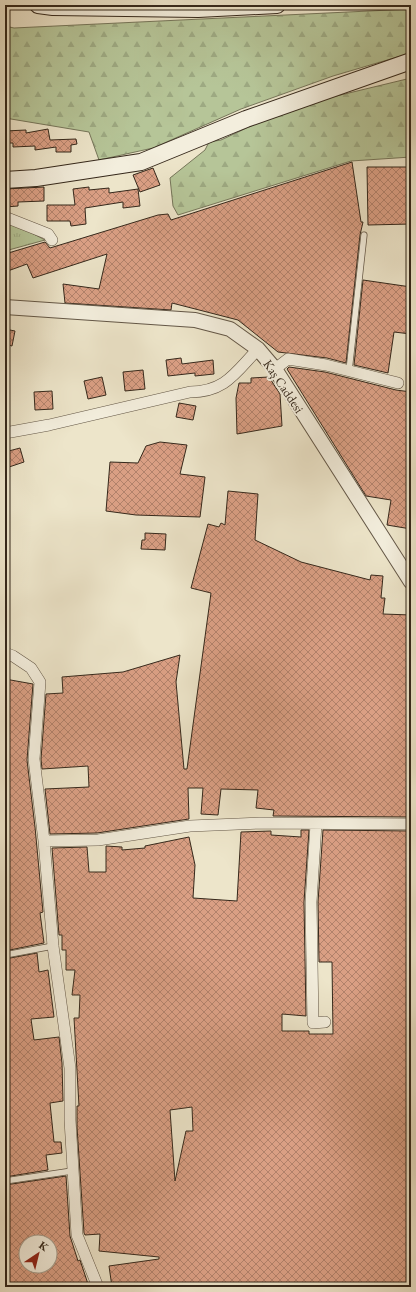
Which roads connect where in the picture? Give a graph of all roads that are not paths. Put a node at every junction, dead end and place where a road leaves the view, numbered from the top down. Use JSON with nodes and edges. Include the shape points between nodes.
{"nodes":[{"id":1,"x":38,"y":5,"type":"edge"},
{"id":2,"x":277,"y":5,"type":"edge"},
{"id":3,"x":411,"y":61,"type":"edge"},
{"id":4,"x":5,"y":180,"type":"edge"},
{"id":5,"x":5,"y":217,"type":"edge"},
{"id":6,"x":364,"y":235,"type":"dead end"},
{"id":7,"x":52,"y":240,"type":"dead end"},
{"id":8,"x":5,"y":307,"type":"edge"},
{"id":9,"x":258,"y":349,"type":"junction"},
{"id":10,"x":275,"y":369,"type":"junction"},
{"id":11,"x":349,"y":371,"type":"junction"},
{"id":12,"x":398,"y":383,"type":"dead end"},
{"id":13,"x":5,"y":433,"type":"edge"},
{"id":14,"x":411,"y":582,"type":"edge"},
{"id":15,"x":5,"y":654,"type":"edge"},
{"id":16,"x":316,"y":824,"type":"junction"},
{"id":17,"x":411,"y":824,"type":"edge"},
{"id":18,"x":44,"y":841,"type":"junction"},
{"id":19,"x":53,"y":946,"type":"junction"},
{"id":20,"x":5,"y":955,"type":"edge"},
{"id":21,"x":325,"y":1022,"type":"dead end"},
{"id":22,"x":72,"y":1170,"type":"junction"},
{"id":23,"x":5,"y":1181,"type":"edge"},
{"id":24,"x":98,"y":1287,"type":"edge"}],
"edges":[{"from":1,"to":2,"type":"main road","via":[[191,9]]},
{"from":3,"to":4,"type":"main road","via":[[246,119],[141,162],[36,178]]},
{"from":5,"to":7,"type":"street","via":[[48,234]]},
{"from":6,"to":11,"type":"lane"},
{"from":8,"to":9,"type":"street","name":"Kaş Caddesi","via":[[195,320],[230,329]]},
{"from":9,"to":10,"type":"street","name":"Kaş Caddesi"},
{"from":9,"to":13,"type":"street","via":[[230,378],[217,388],[205,392],[190,392]]},
{"from":10,"to":11,"type":"street","via":[[288,359]]},
{"from":10,"to":14,"type":"street","name":"Kaş Caddesi"},
{"from":11,"to":12,"type":"street"},
{"from":15,"to":18,"type":"street","via":[[13,656],[31,668],[40,682],[34,759]]},
{"from":16,"to":17,"type":"street"},
{"from":16,"to":18,"type":"street","via":[[190,826],[98,840]]},
{"from":16,"to":21,"type":"street","via":[[311,902],[313,1024]]},
{"from":18,"to":19,"type":"street"},
{"from":19,"to":20,"type":"lane"},
{"from":19,"to":22,"type":"street","via":[[70,1068]]},
{"from":22,"to":23,"type":"lane"},
{"from":22,"to":24,"type":"street","via":[[76,1235]]}]}
